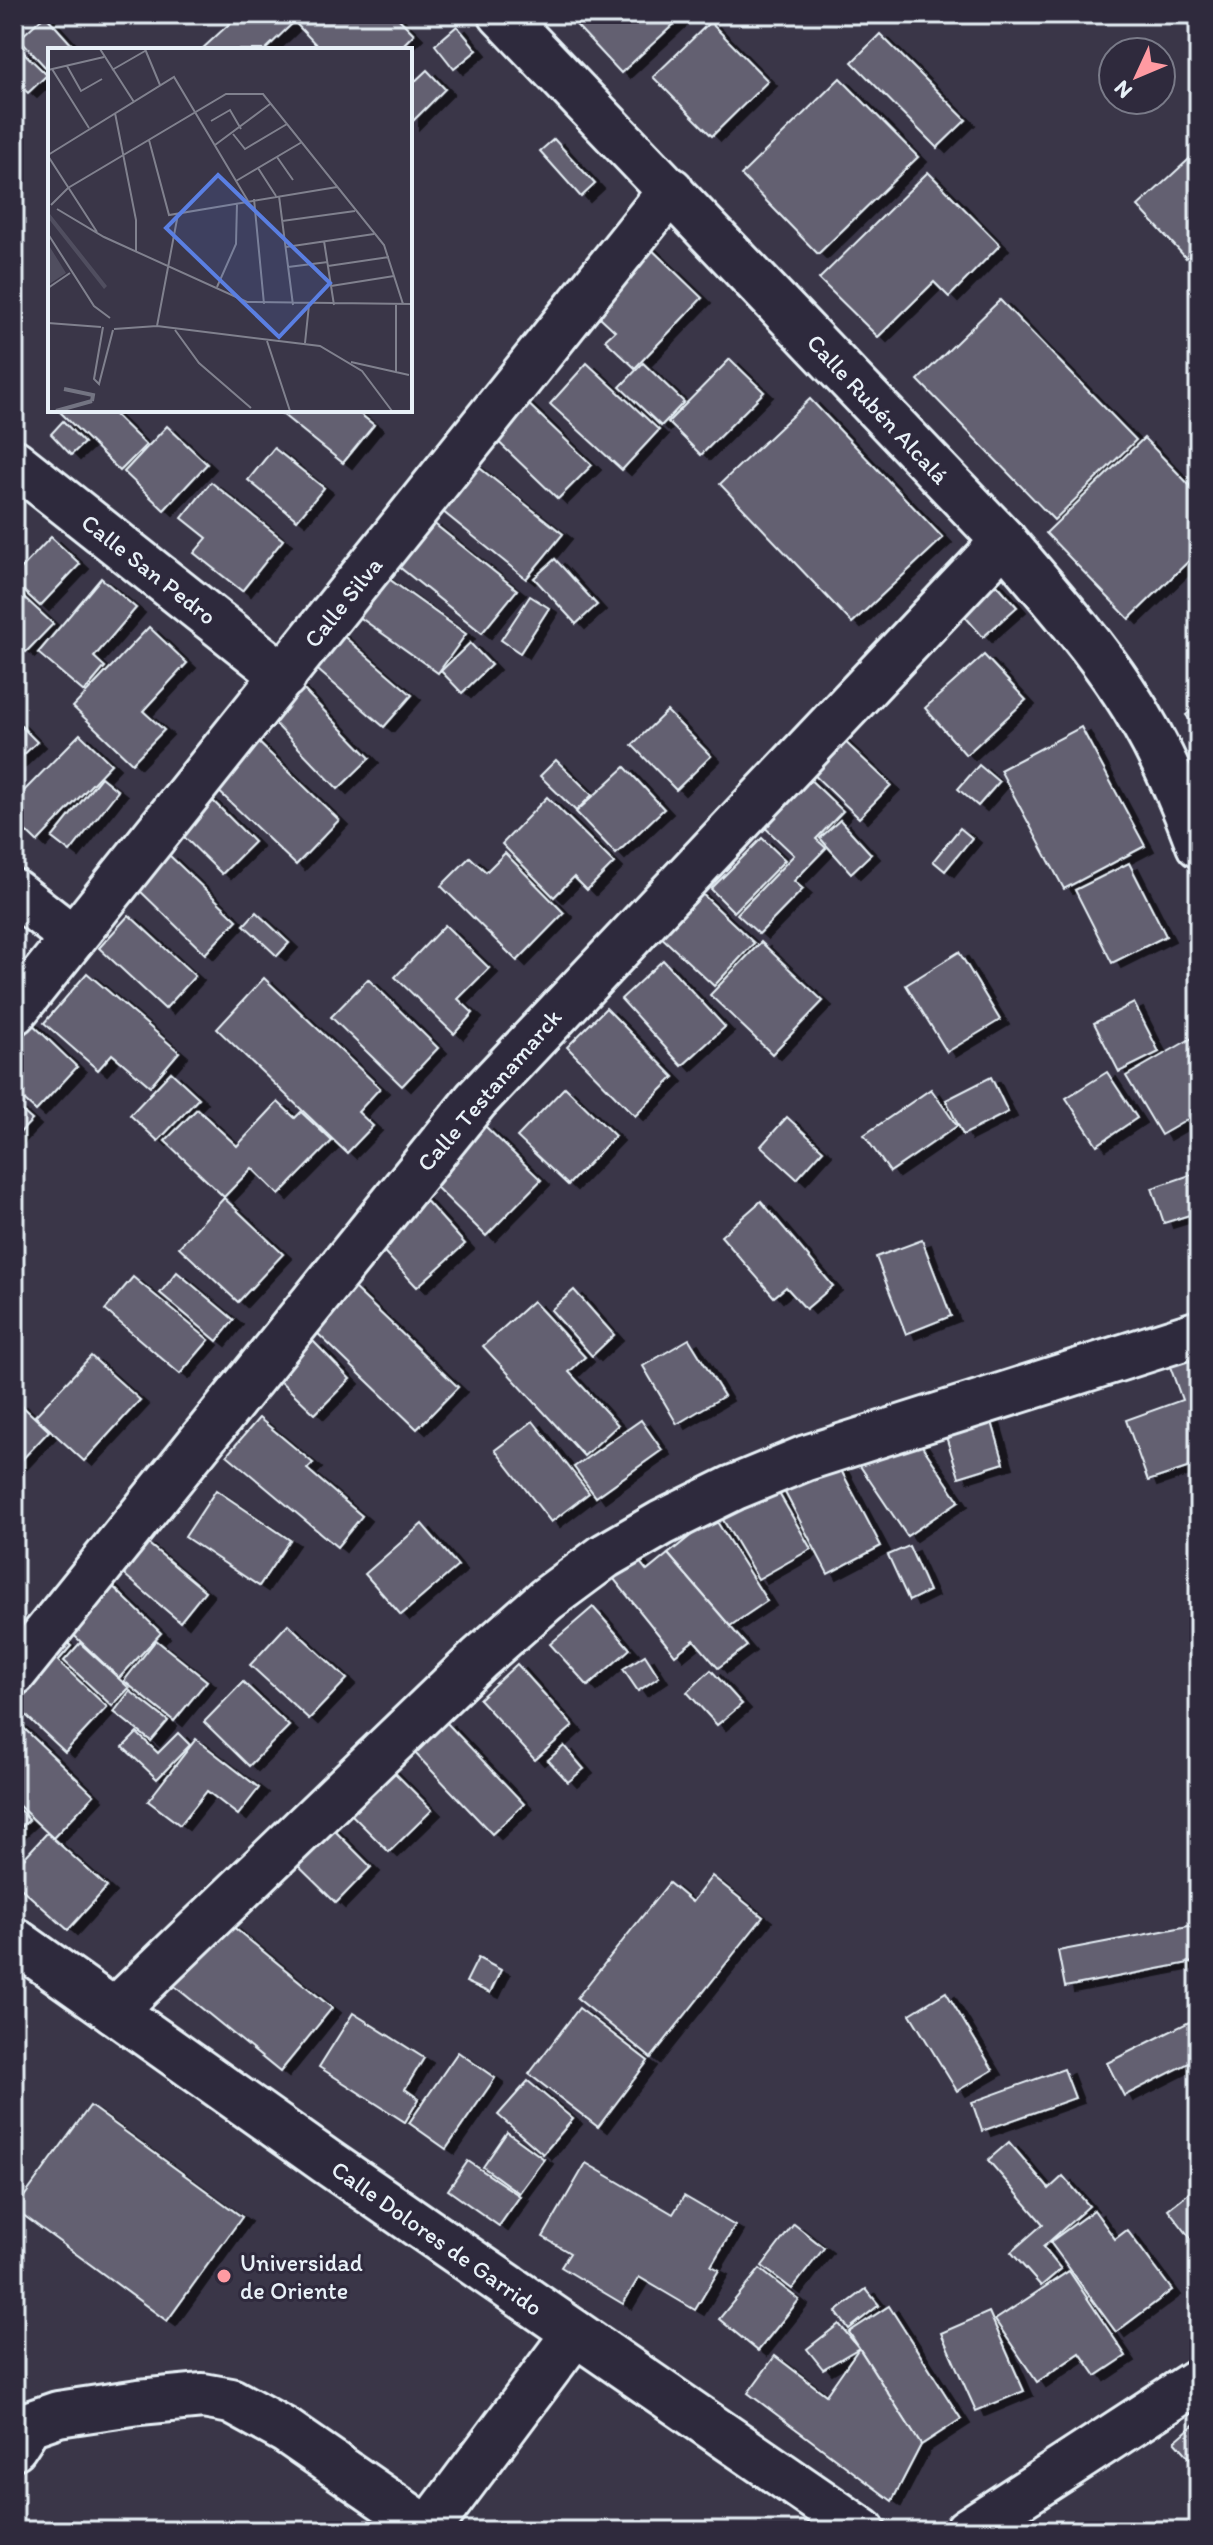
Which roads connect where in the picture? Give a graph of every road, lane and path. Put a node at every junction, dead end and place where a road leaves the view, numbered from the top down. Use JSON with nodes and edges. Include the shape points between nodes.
{"nodes":[{"id":1,"x":501,"y":14,"type":"edge"},
{"id":2,"x":671,"y":190,"type":"junction"},
{"id":3,"x":14,"y":462,"type":"edge"},
{"id":4,"x":1004,"y":541,"type":"junction"},
{"id":5,"x":284,"y":676,"type":"junction"},
{"id":6,"x":1199,"y":845,"type":"edge"},
{"id":7,"x":14,"y":892,"type":"edge"},
{"id":8,"x":73,"y":938,"type":"junction"},
{"id":9,"x":14,"y":1012,"type":"edge"},
{"id":10,"x":1199,"y":1333,"type":"edge"},
{"id":11,"x":14,"y":1673,"type":"edge"},
{"id":12,"x":14,"y":1940,"type":"edge"},
{"id":13,"x":114,"y":2011,"type":"junction"},
{"id":14,"x":575,"y":2333,"type":"junction"},
{"id":15,"x":1199,"y":2380,"type":"edge"},
{"id":16,"x":14,"y":2447,"type":"edge"},
{"id":17,"x":428,"y":2530,"type":"edge"},
{"id":18,"x":863,"y":2531,"type":"edge"},
{"id":19,"x":967,"y":2531,"type":"edge"}],
"edges":[{"from":1,"to":2,"type":"street","name":"Calle Rubén Alcalá"},
{"from":2,"to":4,"type":"street","name":"Calle Rubén Alcalá"},
{"from":2,"to":5,"type":"street","name":"Calle Silva"},
{"from":3,"to":5,"type":"street","name":"Calle San Pedro"},
{"from":4,"to":6,"type":"street","name":"Calle Rubén Alcalá","via":[[1123,690],[1163,758]]},
{"from":4,"to":11,"type":"street","name":"Calle Testanamarck","via":[[476,1100]]},
{"from":5,"to":8,"type":"street","name":"Calle Silva"},
{"from":7,"to":8,"type":"street"},
{"from":8,"to":9,"type":"street","name":"Calle Silva"},
{"from":10,"to":13,"type":"street","via":[[806,1458],[733,1488],[605,1556],[480,1658]]},
{"from":12,"to":13,"type":"street","name":"Calle Dolores de Garrido"},
{"from":13,"to":14,"type":"street","name":"Calle Dolores de Garrido"},
{"from":14,"to":17,"type":"street"},
{"from":14,"to":18,"type":"street","name":"Calle Dolores de Garrido"},
{"from":15,"to":19,"type":"street"},
{"from":16,"to":17,"type":"street","via":[[29,2424],[58,2414],[203,2396],[231,2401],[286,2431]]}]}
